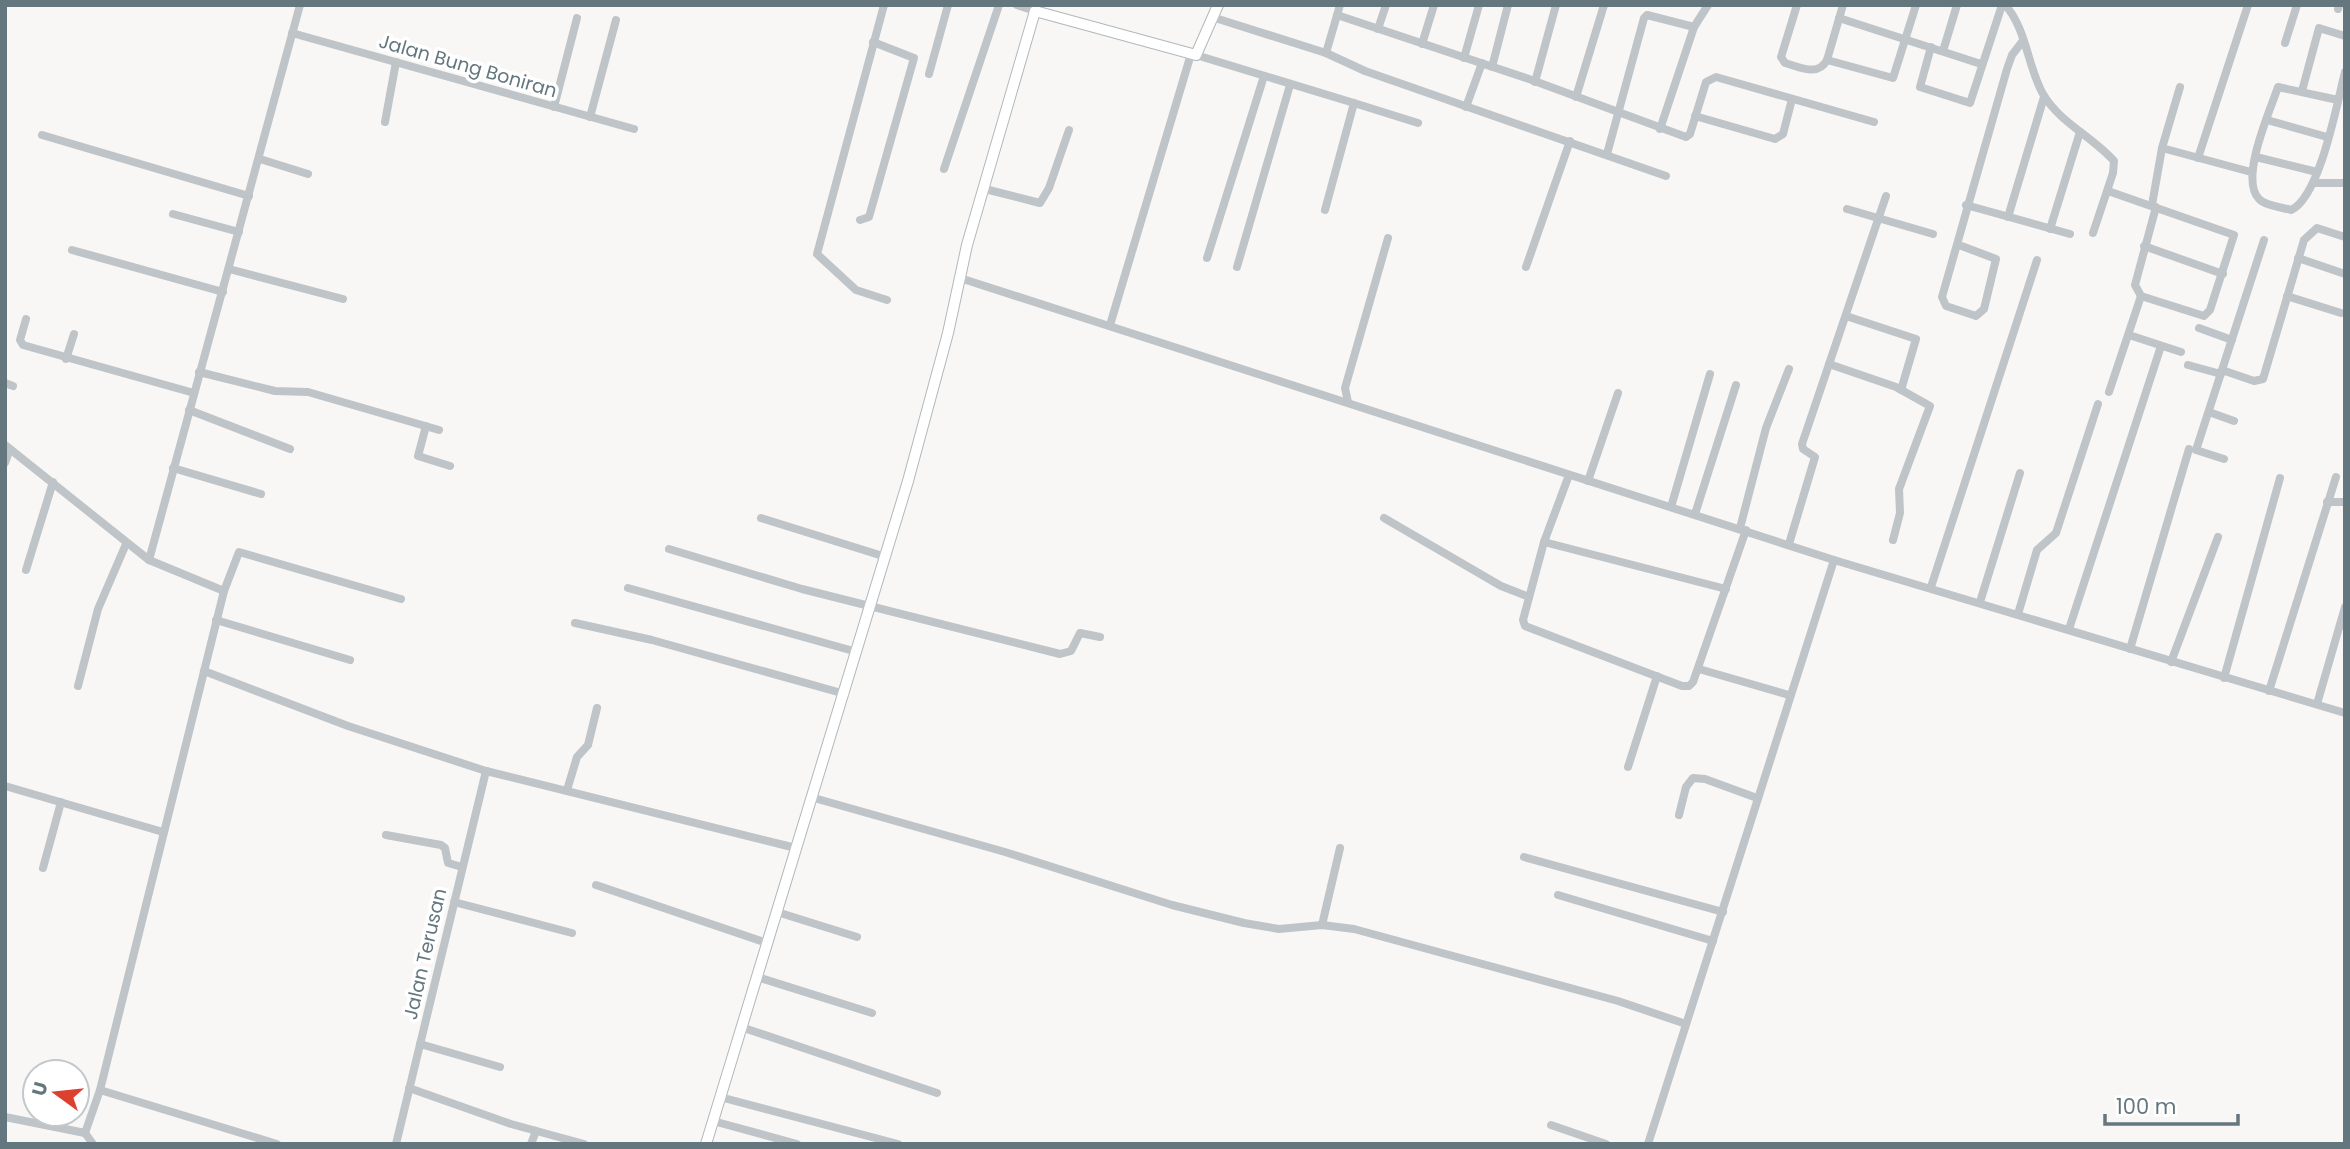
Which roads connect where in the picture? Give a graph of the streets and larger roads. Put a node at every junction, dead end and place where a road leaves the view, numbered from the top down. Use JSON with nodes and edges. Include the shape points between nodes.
{"nodes":[{"id":1,"x":300,"y":5,"type":"edge"},
{"id":2,"x":884,"y":5,"type":"edge"},
{"id":3,"x":948,"y":5,"type":"edge"},
{"id":4,"x":999,"y":5,"type":"edge"},
{"id":5,"x":1017,"y":5,"type":"edge"},
{"id":6,"x":1218,"y":5,"type":"edge"},
{"id":7,"x":1340,"y":5,"type":"edge"},
{"id":8,"x":1386,"y":5,"type":"edge"},
{"id":9,"x":1434,"y":5,"type":"edge"},
{"id":10,"x":1479,"y":5,"type":"edge"},
{"id":11,"x":1508,"y":5,"type":"edge"},
{"id":12,"x":1556,"y":5,"type":"edge"},
{"id":13,"x":1604,"y":5,"type":"edge"},
{"id":14,"x":1708,"y":5,"type":"edge"},
{"id":15,"x":1797,"y":5,"type":"edge"},
{"id":16,"x":1843,"y":5,"type":"edge"},
{"id":17,"x":1916,"y":5,"type":"edge"},
{"id":18,"x":1957,"y":5,"type":"edge"},
{"id":19,"x":2003,"y":5,"type":"edge"},
{"id":20,"x":2248,"y":5,"type":"edge"},
{"id":21,"x":2297,"y":5,"type":"edge"},
{"id":22,"x":1036,"y":8,"type":"edge"},
{"id":23,"x":1337,"y":15,"type":"junction"},
{"id":24,"x":1212,"y":17,"type":"junction"},
{"id":25,"x":577,"y":18,"type":"dead end"},
{"id":26,"x":1839,"y":18,"type":"junction"},
{"id":27,"x":616,"y":20,"type":"dead end"},
{"id":28,"x":1694,"y":27,"type":"junction"},
{"id":29,"x":1378,"y":29,"type":"junction"},
{"id":30,"x":292,"y":33,"type":"junction"},
{"id":31,"x":2345,"y":37,"type":"edge"},
{"id":32,"x":1907,"y":39,"type":"junction"},
{"id":33,"x":873,"y":42,"type":"junction"},
{"id":34,"x":2022,"y":42,"type":"junction"},
{"id":35,"x":2285,"y":43,"type":"dead end"},
{"id":36,"x":1422,"y":44,"type":"junction"},
{"id":37,"x":1931,"y":47,"type":"junction"},
{"id":38,"x":1943,"y":51,"type":"junction"},
{"id":39,"x":1326,"y":53,"type":"junction"},
{"id":40,"x":1193,"y":54,"type":"junction"},
{"id":41,"x":1464,"y":58,"type":"junction"},
{"id":42,"x":1827,"y":60,"type":"junction"},
{"id":43,"x":396,"y":62,"type":"junction"},
{"id":44,"x":1482,"y":64,"type":"junction"},
{"id":45,"x":1981,"y":64,"type":"junction"},
{"id":46,"x":1492,"y":67,"type":"junction"},
{"id":47,"x":2345,"y":72,"type":"edge"},
{"id":48,"x":929,"y":74,"type":"dead end"},
{"id":49,"x":1264,"y":76,"type":"junction"},
{"id":50,"x":1535,"y":82,"type":"junction"},
{"id":51,"x":1290,"y":85,"type":"junction"},
{"id":52,"x":2180,"y":87,"type":"dead end"},
{"id":53,"x":2302,"y":91,"type":"junction"},
{"id":54,"x":1576,"y":97,"type":"junction"},
{"id":55,"x":2044,"y":97,"type":"junction"},
{"id":56,"x":1792,"y":99,"type":"junction"},
{"id":57,"x":2338,"y":100,"type":"junction"},
{"id":58,"x":1354,"y":103,"type":"junction"},
{"id":59,"x":554,"y":107,"type":"junction"},
{"id":60,"x":1466,"y":107,"type":"junction"},
{"id":61,"x":1618,"y":112,"type":"junction"},
{"id":62,"x":1696,"y":116,"type":"junction"},
{"id":63,"x":590,"y":117,"type":"junction"},
{"id":64,"x":2267,"y":120,"type":"junction"},
{"id":65,"x":385,"y":122,"type":"dead end"},
{"id":66,"x":1874,"y":122,"type":"dead end"},
{"id":67,"x":1418,"y":123,"type":"dead end"},
{"id":68,"x":634,"y":129,"type":"dead end"},
{"id":69,"x":1069,"y":130,"type":"dead end"},
{"id":70,"x":1660,"y":130,"type":"junction"},
{"id":71,"x":2080,"y":132,"type":"junction"},
{"id":72,"x":42,"y":135,"type":"dead end"},
{"id":73,"x":2327,"y":137,"type":"junction"},
{"id":74,"x":1570,"y":141,"type":"junction"},
{"id":75,"x":2162,"y":148,"type":"junction"},
{"id":76,"x":1607,"y":154,"type":"junction"},
{"id":77,"x":2256,"y":157,"type":"junction"},
{"id":78,"x":2198,"y":158,"type":"junction"},
{"id":79,"x":260,"y":159,"type":"junction"},
{"id":80,"x":944,"y":169,"type":"dead end"},
{"id":81,"x":2251,"y":172,"type":"junction"},
{"id":82,"x":2317,"y":172,"type":"junction"},
{"id":83,"x":308,"y":174,"type":"dead end"},
{"id":84,"x":1666,"y":176,"type":"dead end"},
{"id":85,"x":2314,"y":183,"type":"junction"},
{"id":86,"x":2345,"y":183,"type":"edge"},
{"id":87,"x":985,"y":189,"type":"junction"},
{"id":88,"x":2108,"y":191,"type":"junction"},
{"id":89,"x":249,"y":196,"type":"junction"},
{"id":90,"x":1886,"y":196,"type":"dead end"},
{"id":91,"x":1966,"y":205,"type":"junction"},
{"id":92,"x":2154,"y":206,"type":"junction"},
{"id":93,"x":1847,"y":209,"type":"dead end"},
{"id":94,"x":1325,"y":210,"type":"dead end"},
{"id":95,"x":173,"y":214,"type":"dead end"},
{"id":96,"x":2008,"y":217,"type":"junction"},
{"id":97,"x":1880,"y":218,"type":"junction"},
{"id":98,"x":860,"y":220,"type":"dead end"},
{"id":99,"x":2050,"y":229,"type":"junction"},
{"id":100,"x":239,"y":232,"type":"junction"},
{"id":101,"x":2093,"y":233,"type":"dead end"},
{"id":102,"x":1933,"y":234,"type":"dead end"},
{"id":103,"x":2070,"y":234,"type":"dead end"},
{"id":104,"x":2345,"y":237,"type":"edge"},
{"id":105,"x":1388,"y":238,"type":"dead end"},
{"id":106,"x":2264,"y":240,"type":"dead end"},
{"id":107,"x":1959,"y":245,"type":"junction"},
{"id":108,"x":2144,"y":246,"type":"junction"},
{"id":109,"x":72,"y":250,"type":"dead end"},
{"id":110,"x":1207,"y":258,"type":"dead end"},
{"id":111,"x":2298,"y":258,"type":"junction"},
{"id":112,"x":2037,"y":260,"type":"dead end"},
{"id":113,"x":1237,"y":267,"type":"dead end"},
{"id":114,"x":1527,"y":267,"type":"dead end"},
{"id":115,"x":229,"y":268,"type":"junction"},
{"id":116,"x":2223,"y":274,"type":"junction"},
{"id":117,"x":2345,"y":274,"type":"edge"},
{"id":118,"x":960,"y":278,"type":"junction"},
{"id":119,"x":223,"y":292,"type":"junction"},
{"id":120,"x":2141,"y":296,"type":"junction"},
{"id":121,"x":2287,"y":296,"type":"junction"},
{"id":122,"x":342,"y":299,"type":"dead end"},
{"id":123,"x":887,"y":300,"type":"dead end"},
{"id":124,"x":2341,"y":313,"type":"dead end"},
{"id":125,"x":1846,"y":316,"type":"junction"},
{"id":126,"x":26,"y":318,"type":"dead end"},
{"id":127,"x":1110,"y":325,"type":"junction"},
{"id":128,"x":2199,"y":328,"type":"dead end"},
{"id":129,"x":74,"y":334,"type":"dead end"},
{"id":130,"x":2129,"y":335,"type":"junction"},
{"id":131,"x":2232,"y":340,"type":"junction"},
{"id":132,"x":2161,"y":346,"type":"junction"},
{"id":133,"x":2181,"y":352,"type":"dead end"},
{"id":134,"x":66,"y":359,"type":"junction"},
{"id":135,"x":1829,"y":364,"type":"junction"},
{"id":136,"x":2188,"y":365,"type":"dead end"},
{"id":137,"x":1789,"y":369,"type":"dead end"},
{"id":138,"x":199,"y":372,"type":"junction"},
{"id":139,"x":2221,"y":372,"type":"junction"},
{"id":140,"x":1710,"y":374,"type":"dead end"},
{"id":141,"x":1736,"y":385,"type":"dead end"},
{"id":142,"x":1901,"y":390,"type":"junction"},
{"id":143,"x":2109,"y":392,"type":"dead end"},
{"id":144,"x":194,"y":393,"type":"junction"},
{"id":145,"x":1618,"y":393,"type":"dead end"},
{"id":146,"x":1348,"y":402,"type":"junction"},
{"id":147,"x":2098,"y":404,"type":"dead end"},
{"id":148,"x":189,"y":410,"type":"junction"},
{"id":149,"x":2209,"y":412,"type":"junction"},
{"id":150,"x":2234,"y":421,"type":"dead end"},
{"id":151,"x":426,"y":426,"type":"junction"},
{"id":152,"x":439,"y":430,"type":"dead end"},
{"id":153,"x":8,"y":447,"type":"edge"},
{"id":154,"x":290,"y":449,"type":"dead end"},
{"id":155,"x":2189,"y":449,"type":"dead end"},
{"id":156,"x":2224,"y":459,"type":"dead end"},
{"id":157,"x":5,"y":463,"type":"edge"},
{"id":158,"x":450,"y":466,"type":"dead end"},
{"id":159,"x":173,"y":468,"type":"junction"},
{"id":160,"x":2020,"y":473,"type":"dead end"},
{"id":161,"x":1569,"y":475,"type":"junction"},
{"id":162,"x":2336,"y":477,"type":"dead end"},
{"id":163,"x":2280,"y":478,"type":"dead end"},
{"id":164,"x":1588,"y":481,"type":"junction"},
{"id":165,"x":53,"y":482,"type":"junction"},
{"id":166,"x":261,"y":494,"type":"dead end"},
{"id":167,"x":2327,"y":502,"type":"junction"},
{"id":168,"x":2345,"y":502,"type":"edge"},
{"id":169,"x":1671,"y":507,"type":"junction"},
{"id":170,"x":1695,"y":514,"type":"junction"},
{"id":171,"x":761,"y":518,"type":"dead end"},
{"id":172,"x":1384,"y":518,"type":"dead end"},
{"id":173,"x":1743,"y":529,"type":"junction"},
{"id":174,"x":2218,"y":537,"type":"dead end"},
{"id":175,"x":1893,"y":540,"type":"dead end"},
{"id":176,"x":1544,"y":542,"type":"junction"},
{"id":177,"x":126,"y":544,"type":"junction"},
{"id":178,"x":1789,"y":544,"type":"junction"},
{"id":179,"x":670,"y":549,"type":"dead end"},
{"id":180,"x":886,"y":557,"type":"junction"},
{"id":181,"x":149,"y":560,"type":"junction"},
{"id":182,"x":1834,"y":560,"type":"junction"},
{"id":183,"x":26,"y":569,"type":"dead end"},
{"id":184,"x":1931,"y":587,"type":"junction"},
{"id":185,"x":628,"y":588,"type":"dead end"},
{"id":186,"x":1726,"y":589,"type":"junction"},
{"id":187,"x":224,"y":591,"type":"junction"},
{"id":188,"x":1529,"y":597,"type":"junction"},
{"id":189,"x":401,"y":599,"type":"dead end"},
{"id":190,"x":1980,"y":602,"type":"junction"},
{"id":191,"x":871,"y":606,"type":"junction"},
{"id":192,"x":2345,"y":607,"type":"edge"},
{"id":193,"x":2018,"y":614,"type":"junction"},
{"id":194,"x":216,"y":620,"type":"junction"},
{"id":195,"x":575,"y":623,"type":"dead end"},
{"id":196,"x":2069,"y":629,"type":"junction"},
{"id":197,"x":1100,"y":637,"type":"dead end"},
{"id":198,"x":2130,"y":649,"type":"junction"},
{"id":199,"x":857,"y":652,"type":"junction"},
{"id":200,"x":350,"y":660,"type":"dead end"},
{"id":201,"x":2171,"y":662,"type":"junction"},
{"id":202,"x":1699,"y":668,"type":"junction"},
{"id":203,"x":204,"y":671,"type":"junction"},
{"id":204,"x":1657,"y":676,"type":"junction"},
{"id":205,"x":2224,"y":678,"type":"junction"},
{"id":206,"x":78,"y":686,"type":"dead end"},
{"id":207,"x":2269,"y":691,"type":"junction"},
{"id":208,"x":845,"y":694,"type":"junction"},
{"id":209,"x":1789,"y":695,"type":"junction"},
{"id":210,"x":2317,"y":705,"type":"junction"},
{"id":211,"x":597,"y":708,"type":"dead end"},
{"id":212,"x":2345,"y":713,"type":"edge"},
{"id":213,"x":1628,"y":766,"type":"dead end"},
{"id":214,"x":486,"y":771,"type":"junction"},
{"id":215,"x":5,"y":786,"type":"edge"},
{"id":216,"x":566,"y":790,"type":"junction"},
{"id":217,"x":814,"y":797,"type":"junction"},
{"id":218,"x":1757,"y":798,"type":"junction"},
{"id":219,"x":61,"y":802,"type":"junction"},
{"id":220,"x":1679,"y":815,"type":"dead end"},
{"id":221,"x":163,"y":832,"type":"junction"},
{"id":222,"x":386,"y":835,"type":"dead end"},
{"id":223,"x":796,"y":848,"type":"junction"},
{"id":224,"x":1340,"y":848,"type":"dead end"},
{"id":225,"x":1524,"y":857,"type":"dead end"},
{"id":226,"x":462,"y":867,"type":"junction"},
{"id":227,"x":43,"y":868,"type":"dead end"},
{"id":228,"x":596,"y":885,"type":"dead end"},
{"id":229,"x":1558,"y":895,"type":"dead end"},
{"id":230,"x":454,"y":902,"type":"junction"},
{"id":231,"x":777,"y":912,"type":"junction"},
{"id":232,"x":1723,"y":912,"type":"junction"},
{"id":233,"x":1322,"y":925,"type":"junction"},
{"id":234,"x":572,"y":933,"type":"dead end"},
{"id":235,"x":858,"y":937,"type":"dead end"},
{"id":236,"x":1713,"y":941,"type":"junction"},
{"id":237,"x":767,"y":943,"type":"junction"},
{"id":238,"x":757,"y":976,"type":"junction"},
{"id":239,"x":872,"y":1013,"type":"dead end"},
{"id":240,"x":1686,"y":1024,"type":"junction"},
{"id":241,"x":741,"y":1027,"type":"junction"},
{"id":242,"x":420,"y":1044,"type":"junction"},
{"id":243,"x":500,"y":1068,"type":"dead end"},
{"id":244,"x":409,"y":1088,"type":"junction"},
{"id":245,"x":100,"y":1090,"type":"junction"},
{"id":246,"x":937,"y":1093,"type":"dead end"},
{"id":247,"x":720,"y":1097,"type":"junction"},
{"id":248,"x":5,"y":1117,"type":"edge"},
{"id":249,"x":713,"y":1121,"type":"junction"},
{"id":250,"x":1550,"y":1125,"type":"dead end"},
{"id":251,"x":536,"y":1131,"type":"junction"},
{"id":252,"x":85,"y":1133,"type":"junction"},
{"id":253,"x":93,"y":1144,"type":"edge"},
{"id":254,"x":277,"y":1144,"type":"edge"},
{"id":255,"x":396,"y":1144,"type":"edge"},
{"id":256,"x":531,"y":1144,"type":"edge"},
{"id":257,"x":584,"y":1144,"type":"edge"},
{"id":258,"x":706,"y":1144,"type":"edge"},
{"id":259,"x":797,"y":1144,"type":"edge"},
{"id":260,"x":898,"y":1144,"type":"edge"},
{"id":261,"x":1606,"y":1144,"type":"edge"},
{"id":262,"x":1648,"y":1144,"type":"edge"}],
"edges":[{"from":1,"to":30,"type":"street"},
{"from":2,"to":33,"type":"street"},
{"from":3,"to":48,"type":"street"},
{"from":4,"to":80,"type":"street"},
{"from":5,"to":22,"type":"street"},
{"from":6,"to":24,"type":"street"},
{"from":7,"to":23,"type":"street"},
{"from":8,"to":29,"type":"street"},
{"from":9,"to":36,"type":"street"},
{"from":10,"to":41,"type":"street"},
{"from":11,"to":46,"type":"street"},
{"from":12,"to":50,"type":"street"},
{"from":13,"to":54,"type":"street"},
{"from":14,"to":28,"type":"street"},
{"from":15,"to":42,"type":"street","via":[[1782,58],[1785,63],[1816,71]]},
{"from":16,"to":26,"type":"street"},
{"from":17,"to":32,"type":"street"},
{"from":18,"to":38,"type":"street"},
{"from":19,"to":34,"type":"street"},
{"from":19,"to":45,"type":"street"},
{"from":20,"to":78,"type":"street"},
{"from":21,"to":35,"type":"street"},
{"from":22,"to":40,"type":"street"},
{"from":22,"to":87,"type":"street"},
{"from":23,"to":29,"type":"street"},
{"from":23,"to":39,"type":"street"},
{"from":24,"to":39,"type":"street"},
{"from":24,"to":40,"type":"street"},
{"from":25,"to":59,"type":"street"},
{"from":26,"to":32,"type":"street"},
{"from":26,"to":42,"type":"street"},
{"from":27,"to":63,"type":"street"},
{"from":28,"to":61,"type":"street","via":[[1645,16]]},
{"from":28,"to":70,"type":"street"},
{"from":29,"to":36,"type":"street"},
{"from":30,"to":43,"type":"street","name":"Jalan Bung Boniran"},
{"from":30,"to":79,"type":"street"},
{"from":31,"to":53,"type":"street","via":[[2319,29]]},
{"from":32,"to":37,"type":"street"},
{"from":32,"to":42,"type":"street","via":[[1893,78]]},
{"from":33,"to":98,"type":"street","via":[[914,58],[869,217]]},
{"from":33,"to":123,"type":"street","via":[[817,254],[856,290]]},
{"from":34,"to":55,"type":"street"},
{"from":34,"to":91,"type":"street","via":[[2012,55]]},
{"from":36,"to":41,"type":"street"},
{"from":37,"to":38,"type":"street"},
{"from":37,"to":45,"type":"street","via":[[1919,85],[1922,89],[1970,103]]},
{"from":38,"to":45,"type":"street"},
{"from":39,"to":60,"type":"street"},
{"from":40,"to":49,"type":"street"},
{"from":40,"to":127,"type":"street"},
{"from":41,"to":44,"type":"street"},
{"from":43,"to":59,"type":"street","name":"Jalan Bung Boniran"},
{"from":43,"to":65,"type":"street"},
{"from":44,"to":46,"type":"street"},
{"from":44,"to":60,"type":"street"},
{"from":46,"to":50,"type":"street"},
{"from":47,"to":57,"type":"street"},
{"from":49,"to":51,"type":"street"},
{"from":49,"to":110,"type":"street"},
{"from":50,"to":54,"type":"street"},
{"from":51,"to":58,"type":"street"},
{"from":51,"to":113,"type":"street"},
{"from":52,"to":75,"type":"street"},
{"from":53,"to":57,"type":"street"},
{"from":53,"to":64,"type":"street","via":[[2278,87]]},
{"from":54,"to":61,"type":"street"},
{"from":55,"to":71,"type":"street"},
{"from":55,"to":96,"type":"street"},
{"from":56,"to":62,"type":"street","via":[[1711,78]]},
{"from":56,"to":62,"type":"street","via":[[1783,134],[1775,139]]},
{"from":56,"to":66,"type":"street"},
{"from":57,"to":73,"type":"street"},
{"from":58,"to":67,"type":"street"},
{"from":58,"to":94,"type":"street"},
{"from":59,"to":63,"type":"street","name":"Jalan Bung Boniran"},
{"from":60,"to":74,"type":"street"},
{"from":61,"to":70,"type":"street"},
{"from":61,"to":76,"type":"street"},
{"from":62,"to":70,"type":"street","via":[[1688,137]]},
{"from":63,"to":68,"type":"street","name":"Jalan Bung Boniran"},
{"from":64,"to":73,"type":"street"},
{"from":64,"to":77,"type":"street"},
{"from":69,"to":87,"type":"street","via":[[1040,202]]},
{"from":71,"to":88,"type":"street","via":[[2114,161]]},
{"from":71,"to":99,"type":"street"},
{"from":72,"to":89,"type":"street"},
{"from":73,"to":82,"type":"street"},
{"from":74,"to":76,"type":"street"},
{"from":74,"to":114,"type":"street"},
{"from":75,"to":78,"type":"street"},
{"from":75,"to":92,"type":"street"},
{"from":76,"to":84,"type":"street"},
{"from":77,"to":81,"type":"street"},
{"from":77,"to":82,"type":"street"},
{"from":78,"to":81,"type":"street"},
{"from":79,"to":83,"type":"street"},
{"from":79,"to":89,"type":"street"},
{"from":81,"to":85,"type":"street","via":[[2257,197],[2291,210]]},
{"from":82,"to":85,"type":"street"},
{"from":85,"to":86,"type":"street"},
{"from":87,"to":118,"type":"street"},
{"from":88,"to":92,"type":"street"},
{"from":88,"to":101,"type":"street"},
{"from":89,"to":100,"type":"street"},
{"from":90,"to":97,"type":"street"},
{"from":91,"to":96,"type":"street"},
{"from":91,"to":107,"type":"street"},
{"from":92,"to":108,"type":"street"},
{"from":92,"to":116,"type":"street","via":[[2234,235]]},
{"from":93,"to":97,"type":"street"},
{"from":95,"to":100,"type":"street"},
{"from":96,"to":99,"type":"street"},
{"from":97,"to":102,"type":"street"},
{"from":97,"to":125,"type":"street"},
{"from":99,"to":103,"type":"street"},
{"from":100,"to":115,"type":"street"},
{"from":104,"to":111,"type":"street","via":[[2317,228],[2307,235]]},
{"from":105,"to":146,"type":"street","via":[[1346,385]]},
{"from":106,"to":131,"type":"street"},
{"from":107,"to":107,"type":"street","via":[[1996,259],[1984,309],[1976,316],[1942,302]]},
{"from":108,"to":116,"type":"street"},
{"from":108,"to":120,"type":"street","via":[[2135,285]]},
{"from":109,"to":119,"type":"street"},
{"from":111,"to":117,"type":"street"},
{"from":111,"to":121,"type":"street"},
{"from":112,"to":184,"type":"street"},
{"from":115,"to":119,"type":"street"},
{"from":115,"to":122,"type":"street"},
{"from":116,"to":120,"type":"street","via":[[2204,316]]},
{"from":118,"to":127,"type":"street"},
{"from":118,"to":180,"type":"street"},
{"from":119,"to":138,"type":"street"},
{"from":120,"to":130,"type":"street"},
{"from":121,"to":124,"type":"street"},
{"from":121,"to":139,"type":"street","via":[[2263,379]]},
{"from":125,"to":135,"type":"street"},
{"from":125,"to":142,"type":"street","via":[[1916,339]]},
{"from":126,"to":134,"type":"street","via":[[21,343]]},
{"from":127,"to":146,"type":"street"},
{"from":128,"to":131,"type":"street"},
{"from":129,"to":134,"type":"street"},
{"from":130,"to":132,"type":"street"},
{"from":130,"to":143,"type":"street"},
{"from":131,"to":139,"type":"street"},
{"from":132,"to":133,"type":"street"},
{"from":132,"to":196,"type":"street"},
{"from":134,"to":144,"type":"street"},
{"from":135,"to":142,"type":"street"},
{"from":135,"to":178,"type":"street","via":[[1802,444],[1815,457]]},
{"from":136,"to":139,"type":"street"},
{"from":137,"to":173,"type":"street","via":[[1766,428]]},
{"from":138,"to":144,"type":"street"},
{"from":138,"to":151,"type":"street","via":[[275,391],[308,392]]},
{"from":139,"to":149,"type":"street"},
{"from":140,"to":169,"type":"street"},
{"from":141,"to":170,"type":"street"},
{"from":142,"to":175,"type":"street","via":[[1928,402],[1930,410],[1899,489],[1900,513]]},
{"from":144,"to":148,"type":"street"},
{"from":145,"to":164,"type":"street"},
{"from":146,"to":161,"type":"street"},
{"from":147,"to":193,"type":"street","via":[[2056,533],[2036,550]]},
{"from":148,"to":154,"type":"street"},
{"from":148,"to":159,"type":"street"},
{"from":149,"to":150,"type":"street"},
{"from":149,"to":156,"type":"street","via":[[2196,450]]},
{"from":151,"to":152,"type":"street"},
{"from":151,"to":158,"type":"street","via":[[418,456]]},
{"from":153,"to":157,"type":"street"},
{"from":153,"to":165,"type":"street"},
{"from":155,"to":198,"type":"street"},
{"from":159,"to":166,"type":"street"},
{"from":159,"to":181,"type":"street"},
{"from":160,"to":190,"type":"street"},
{"from":161,"to":164,"type":"street"},
{"from":161,"to":176,"type":"street"},
{"from":162,"to":167,"type":"street"},
{"from":163,"to":205,"type":"street"},
{"from":164,"to":169,"type":"street"},
{"from":165,"to":177,"type":"street"},
{"from":165,"to":183,"type":"street"},
{"from":167,"to":168,"type":"street"},
{"from":167,"to":207,"type":"street"},
{"from":169,"to":170,"type":"street"},
{"from":170,"to":173,"type":"street"},
{"from":171,"to":180,"type":"street"},
{"from":172,"to":188,"type":"street"},
{"from":173,"to":178,"type":"street"},
{"from":173,"to":186,"type":"street"},
{"from":174,"to":201,"type":"street"},
{"from":176,"to":186,"type":"street"},
{"from":176,"to":188,"type":"street"},
{"from":177,"to":181,"type":"street"},
{"from":177,"to":206,"type":"street","via":[[98,609]]},
{"from":178,"to":182,"type":"street"},
{"from":179,"to":191,"type":"street"},
{"from":180,"to":191,"type":"street"},
{"from":181,"to":187,"type":"street"},
{"from":182,"to":184,"type":"street"},
{"from":182,"to":209,"type":"street"},
{"from":184,"to":190,"type":"street"},
{"from":185,"to":199,"type":"street"},
{"from":186,"to":202,"type":"street"},
{"from":187,"to":189,"type":"street","via":[[239,552]]},
{"from":187,"to":194,"type":"street"},
{"from":188,"to":204,"type":"street","via":[[1523,620],[1527,628]]},
{"from":190,"to":193,"type":"street"},
{"from":191,"to":197,"type":"street","via":[[1060,654],[1071,652],[1080,633]]},
{"from":191,"to":199,"type":"street"},
{"from":192,"to":210,"type":"street"},
{"from":193,"to":196,"type":"street"},
{"from":194,"to":200,"type":"street"},
{"from":194,"to":203,"type":"street"},
{"from":195,"to":208,"type":"street"},
{"from":196,"to":198,"type":"street"},
{"from":198,"to":201,"type":"street"},
{"from":199,"to":208,"type":"street"},
{"from":201,"to":205,"type":"street"},
{"from":202,"to":204,"type":"street","via":[[1689,687]]},
{"from":202,"to":209,"type":"street"},
{"from":203,"to":214,"type":"street","via":[[348,726]]},
{"from":203,"to":221,"type":"street"},
{"from":204,"to":213,"type":"street"},
{"from":205,"to":207,"type":"street"},
{"from":207,"to":210,"type":"street"},
{"from":208,"to":217,"type":"street"},
{"from":209,"to":218,"type":"street"},
{"from":210,"to":212,"type":"street"},
{"from":211,"to":216,"type":"street","via":[[588,745],[577,757]]},
{"from":214,"to":216,"type":"street"},
{"from":214,"to":226,"type":"street","name":"Jalan Terusan"},
{"from":215,"to":219,"type":"street"},
{"from":216,"to":223,"type":"street"},
{"from":217,"to":223,"type":"street"},
{"from":217,"to":233,"type":"street","via":[[1167,904],[1272,928]]},
{"from":218,"to":220,"type":"street","via":[[1693,778]]},
{"from":218,"to":232,"type":"street"},
{"from":219,"to":221,"type":"street"},
{"from":219,"to":227,"type":"street"},
{"from":221,"to":245,"type":"street"},
{"from":222,"to":226,"type":"street","via":[[441,845],[448,863]]},
{"from":223,"to":231,"type":"street"},
{"from":224,"to":233,"type":"street"},
{"from":225,"to":232,"type":"street"},
{"from":226,"to":230,"type":"street","name":"Jalan Terusan"},
{"from":228,"to":237,"type":"street"},
{"from":229,"to":236,"type":"street"},
{"from":230,"to":234,"type":"street"},
{"from":230,"to":242,"type":"street","name":"Jalan Terusan"},
{"from":231,"to":235,"type":"street"},
{"from":231,"to":237,"type":"street"},
{"from":232,"to":236,"type":"street"},
{"from":233,"to":240,"type":"street","via":[[1380,936]]},
{"from":236,"to":240,"type":"street"},
{"from":237,"to":238,"type":"street"},
{"from":238,"to":239,"type":"street"},
{"from":238,"to":241,"type":"street"},
{"from":240,"to":262,"type":"street"},
{"from":241,"to":246,"type":"street"},
{"from":241,"to":247,"type":"street"},
{"from":242,"to":243,"type":"street"},
{"from":242,"to":244,"type":"street","name":"Jalan Terusan"},
{"from":244,"to":251,"type":"street"},
{"from":244,"to":255,"type":"street","name":"Jalan Terusan"},
{"from":245,"to":252,"type":"street"},
{"from":245,"to":254,"type":"street"},
{"from":247,"to":249,"type":"street"},
{"from":247,"to":260,"type":"street"},
{"from":248,"to":252,"type":"street"},
{"from":249,"to":258,"type":"street"},
{"from":249,"to":259,"type":"street"},
{"from":250,"to":261,"type":"street"},
{"from":251,"to":256,"type":"street"},
{"from":251,"to":257,"type":"street"},
{"from":252,"to":253,"type":"street"}]}
